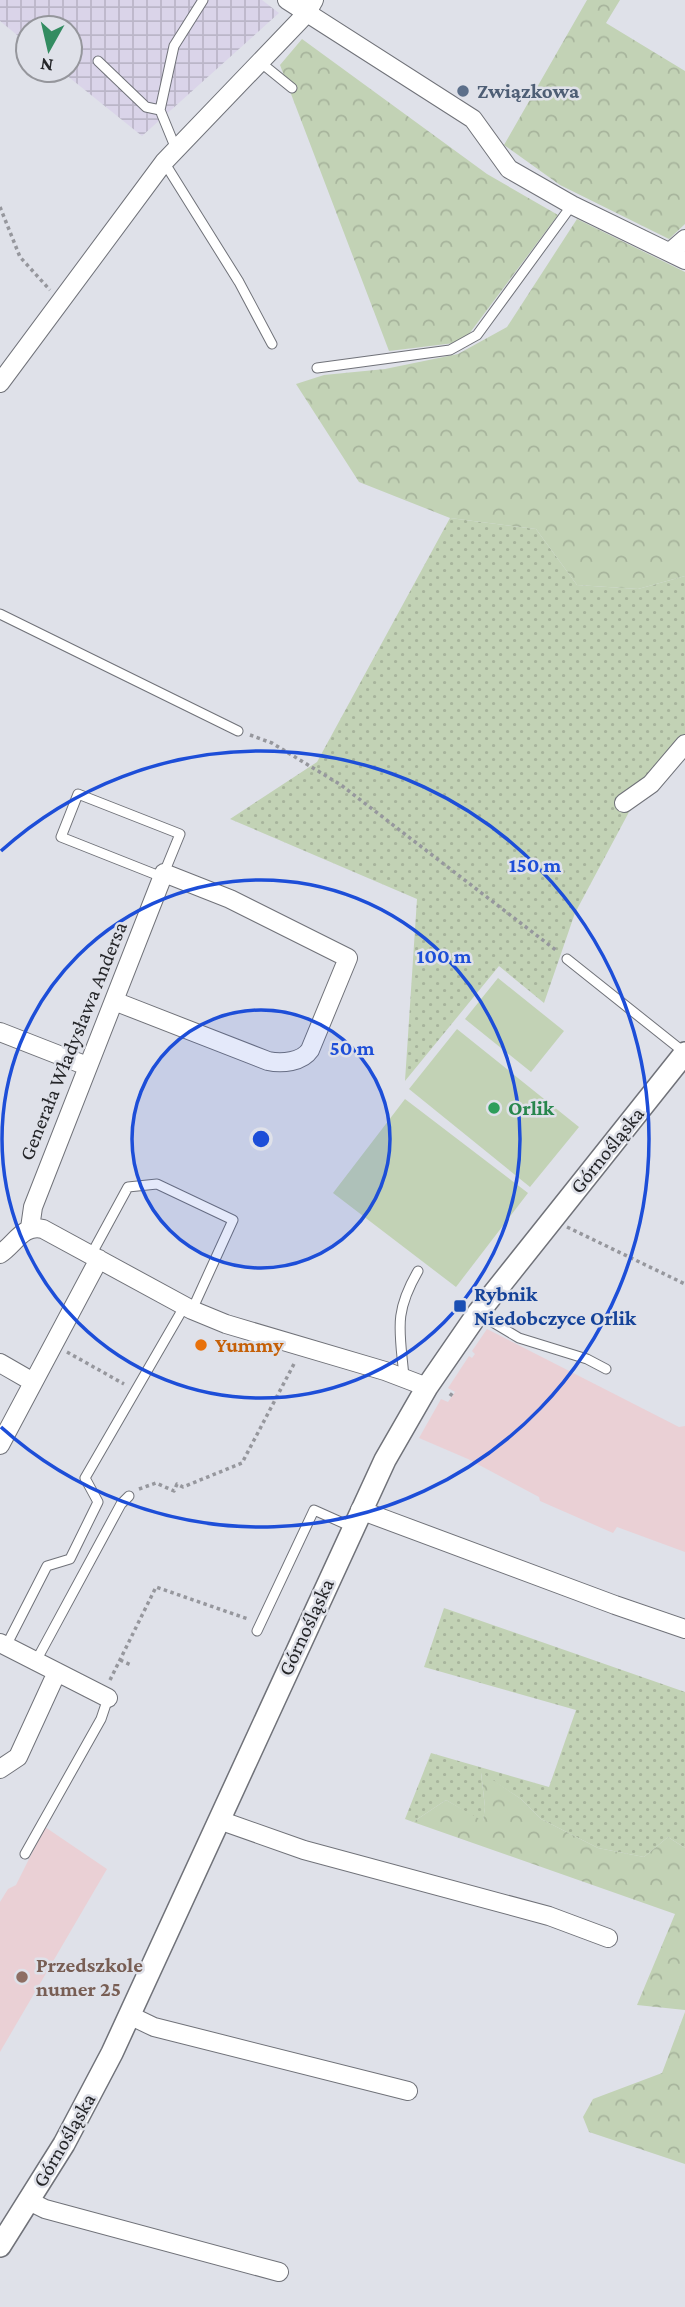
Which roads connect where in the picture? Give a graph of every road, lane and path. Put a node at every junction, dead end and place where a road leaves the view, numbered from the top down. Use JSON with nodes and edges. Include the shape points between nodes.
{"nodes":[{"id":1,"x":203,"y":0,"type":"edge"},
{"id":2,"x":287,"y":0,"type":"edge"},
{"id":3,"x":310,"y":7,"type":"edge"},
{"id":4,"x":98,"y":61,"type":"dead end"},
{"id":5,"x":260,"y":62,"type":"junction"},
{"id":6,"x":292,"y":88,"type":"dead end"},
{"id":7,"x":160,"y":110,"type":"junction"},
{"id":8,"x":170,"y":156,"type":"junction"},
{"id":9,"x":572,"y":205,"type":"junction"},
{"id":10,"x":0,"y":206,"type":"edge"},
{"id":11,"x":685,"y":239,"type":"edge"},
{"id":12,"x":677,"y":256,"type":"edge"},
{"id":13,"x":62,"y":300,"type":"junction"},
{"id":14,"x":272,"y":344,"type":"dead end"},
{"id":15,"x":317,"y":369,"type":"dead end"},
{"id":16,"x":0,"y":383,"type":"edge"},
{"id":17,"x":0,"y":614,"type":"edge"},
{"id":18,"x":238,"y":731,"type":"joint"},
{"id":19,"x":685,"y":744,"type":"edge"},
{"id":20,"x":624,"y":803,"type":"dead end"},
{"id":21,"x":163,"y":875,"type":"junction"},
{"id":22,"x":567,"y":959,"type":"joint"},
{"id":23,"x":114,"y":1001,"type":"junction"},
{"id":24,"x":0,"y":1032,"type":"edge"},
{"id":25,"x":685,"y":1053,"type":"edge"},
{"id":26,"x":87,"y":1066,"type":"junction"},
{"id":27,"x":552,"y":1217,"type":"junction"},
{"id":28,"x":30,"y":1228,"type":"junction"},
{"id":29,"x":0,"y":1254,"type":"edge"},
{"id":30,"x":95,"y":1257,"type":"junction"},
{"id":31,"x":418,"y":1271,"type":"dead end"},
{"id":32,"x":685,"y":1284,"type":"edge"},
{"id":33,"x":188,"y":1309,"type":"junction"},
{"id":34,"x":478,"y":1313,"type":"junction"},
{"id":35,"x":53,"y":1344,"type":"junction"},
{"id":36,"x":303,"y":1347,"type":"junction"},
{"id":37,"x":0,"y":1363,"type":"edge"},
{"id":38,"x":606,"y":1369,"type":"dead end"},
{"id":39,"x":404,"y":1377,"type":"junction"},
{"id":40,"x":33,"y":1381,"type":"junction"},
{"id":41,"x":427,"y":1387,"type":"junction"},
{"id":42,"x":135,"y":1390,"type":"junction"},
{"id":43,"x":454,"y":1391,"type":"dead end"},
{"id":44,"x":450,"y":1396,"type":"dead end"},
{"id":45,"x":0,"y":1445,"type":"edge"},
{"id":46,"x":129,"y":1496,"type":"joint"},
{"id":47,"x":356,"y":1518,"type":"junction"},
{"id":48,"x":258,"y":1627,"type":"joint"},
{"id":49,"x":685,"y":1629,"type":"edge"},
{"id":50,"x":3,"y":1645,"type":"edge"},
{"id":51,"x":120,"y":1660,"type":"junction"},
{"id":52,"x":36,"y":1661,"type":"junction"},
{"id":53,"x":131,"y":1665,"type":"dead end"},
{"id":54,"x":57,"y":1672,"type":"junction"},
{"id":55,"x":105,"y":1696,"type":"junction"},
{"id":56,"x":0,"y":1769,"type":"edge"},
{"id":57,"x":219,"y":1820,"type":"junction"},
{"id":58,"x":25,"y":1854,"type":"dead end"},
{"id":59,"x":608,"y":1938,"type":"dead end"},
{"id":60,"x":129,"y":2015,"type":"junction"},
{"id":61,"x":408,"y":2091,"type":"dead end"},
{"id":62,"x":29,"y":2201,"type":"junction"},
{"id":63,"x":0,"y":2246,"type":"edge"},
{"id":64,"x":279,"y":2272,"type":"dead end"}],
"edges":[{"from":1,"to":7,"type":"lane","via":[[174,46]]},
{"from":2,"to":3,"type":"street"},
{"from":3,"to":5,"type":"street"},
{"from":3,"to":9,"type":"street","via":[[472,119],[509,169]]},
{"from":4,"to":7,"type":"lane","via":[[146,107]]},
{"from":5,"to":6,"type":"lane"},
{"from":5,"to":8,"type":"street"},
{"from":7,"to":8,"type":"lane"},
{"from":8,"to":13,"type":"street"},
{"from":8,"to":14,"type":"lane"},
{"from":9,"to":12,"type":"street"},
{"from":9,"to":15,"type":"lane","via":[[477,335],[450,350]]},
{"from":10,"to":13,"type":"path","via":[[20,257]]},
{"from":11,"to":12,"type":"street"},
{"from":13,"to":16,"type":"street"},
{"from":17,"to":18,"type":"lane"},
{"from":18,"to":22,"type":"path","via":[[272,743],[341,785]]},
{"from":19,"to":20,"type":"street","via":[[651,785]]},
{"from":21,"to":21,"type":"lane","via":[[61,837],[78,794],[180,834]]},
{"from":21,"to":23,"type":"street","name":"Generała Władysława Andersa"},
{"from":21,"to":23,"type":"street","via":[[230,899],[348,958],[310,1050],[299,1059],[268,1061]]},
{"from":22,"to":25,"type":"lane"},
{"from":23,"to":26,"type":"street","name":"Generała Władysława Andersa"},
{"from":24,"to":26,"type":"street"},
{"from":25,"to":27,"type":"street","name":"Górnośląska"},
{"from":26,"to":28,"type":"street","name":"Generała Władysława Andersa","via":[[33,1207]]},
{"from":27,"to":32,"type":"path"},
{"from":27,"to":34,"type":"street","name":"Górnośląska"},
{"from":28,"to":29,"type":"street"},
{"from":28,"to":30,"type":"street","via":[[50,1231]]},
{"from":30,"to":33,"type":"street"},
{"from":30,"to":33,"type":"lane","via":[[128,1187],[156,1184],[233,1220]]},
{"from":30,"to":35,"type":"street"},
{"from":31,"to":39,"type":"lane","via":[[404,1297],[398,1323]]},
{"from":33,"to":36,"type":"street"},
{"from":33,"to":42,"type":"lane"},
{"from":34,"to":38,"type":"lane","via":[[519,1338]]},
{"from":34,"to":41,"type":"street","name":"Górnośląska"},
{"from":35,"to":40,"type":"street"},
{"from":35,"to":42,"type":"path"},
{"from":36,"to":39,"type":"street"},
{"from":36,"to":46,"type":"path","via":[[242,1463],[183,1487],[177,1484],[174,1491],[156,1483]]},
{"from":37,"to":40,"type":"street"},
{"from":39,"to":41,"type":"street"},
{"from":40,"to":45,"type":"street"},
{"from":41,"to":47,"type":"street","name":"Górnośląska"},
{"from":42,"to":50,"type":"lane","via":[[85,1478],[98,1502],[70,1559],[47,1566]]},
{"from":43,"to":44,"type":"path"},
{"from":46,"to":52,"type":"lane"},
{"from":47,"to":48,"type":"lane","via":[[314,1510]]},
{"from":47,"to":49,"type":"street"},
{"from":47,"to":57,"type":"street","name":"Górnośląska"},
{"from":48,"to":51,"type":"path","via":[[156,1587]]},
{"from":50,"to":52,"type":"street"},
{"from":51,"to":53,"type":"path"},
{"from":51,"to":55,"type":"path"},
{"from":52,"to":54,"type":"street"},
{"from":54,"to":55,"type":"street"},
{"from":54,"to":56,"type":"street","via":[[18,1757]]},
{"from":55,"to":58,"type":"lane","via":[[101,1718]]},
{"from":57,"to":59,"type":"street","via":[[304,1850],[549,1916]]},
{"from":57,"to":60,"type":"street","name":"Górnośląska"},
{"from":60,"to":61,"type":"street","via":[[154,2027]]},
{"from":60,"to":62,"type":"street","name":"Górnośląska","via":[[83,2109]]},
{"from":62,"to":63,"type":"street","name":"Górnośląska"},
{"from":62,"to":64,"type":"street"}]}
